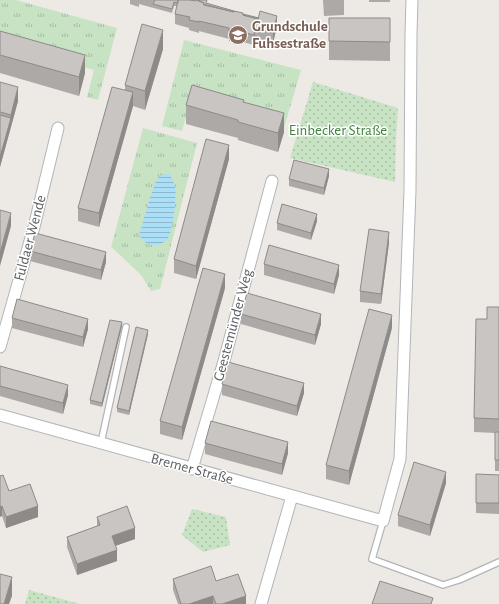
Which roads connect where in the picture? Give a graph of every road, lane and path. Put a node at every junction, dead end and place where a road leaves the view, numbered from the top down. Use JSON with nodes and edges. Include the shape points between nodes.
{"nodes":[{"id":1,"x":412,"y":0,"type":"edge"},
{"id":2,"x":58,"y":128,"type":"dead end"},
{"id":3,"x":272,"y":181,"type":"dead end"},
{"id":4,"x":126,"y":327,"type":"dead end"},
{"id":5,"x":0,"y":347,"type":"edge"},
{"id":6,"x":0,"y":415,"type":"edge"},
{"id":7,"x":101,"y":443,"type":"junction"},
{"id":8,"x":192,"y":469,"type":"junction"},
{"id":9,"x":292,"y":496,"type":"junction"},
{"id":10,"x":383,"y":521,"type":"junction"},
{"id":11,"x":499,"y":562,"type":"edge"},
{"id":12,"x":261,"y":604,"type":"edge"}],
"edges":[{"from":1,"to":10,"type":"street","via":[[410,190],[400,459]]},
{"from":2,"to":5,"type":"street","name":"Fuldaer Wende","via":[[34,227]]},
{"from":3,"to":8,"type":"street","name":"Geestemünder Weg"},
{"from":4,"to":7,"type":"lane"},
{"from":6,"to":7,"type":"street","name":"Bremer Straße"},
{"from":7,"to":8,"type":"street","name":"Bremer Straße"},
{"from":8,"to":9,"type":"street","name":"Bremer Straße"},
{"from":9,"to":10,"type":"street","name":"Bremer Straße"},
{"from":9,"to":12,"type":"street"},
{"from":10,"to":11,"type":"lane","via":[[372,559],[443,585]]}]}
